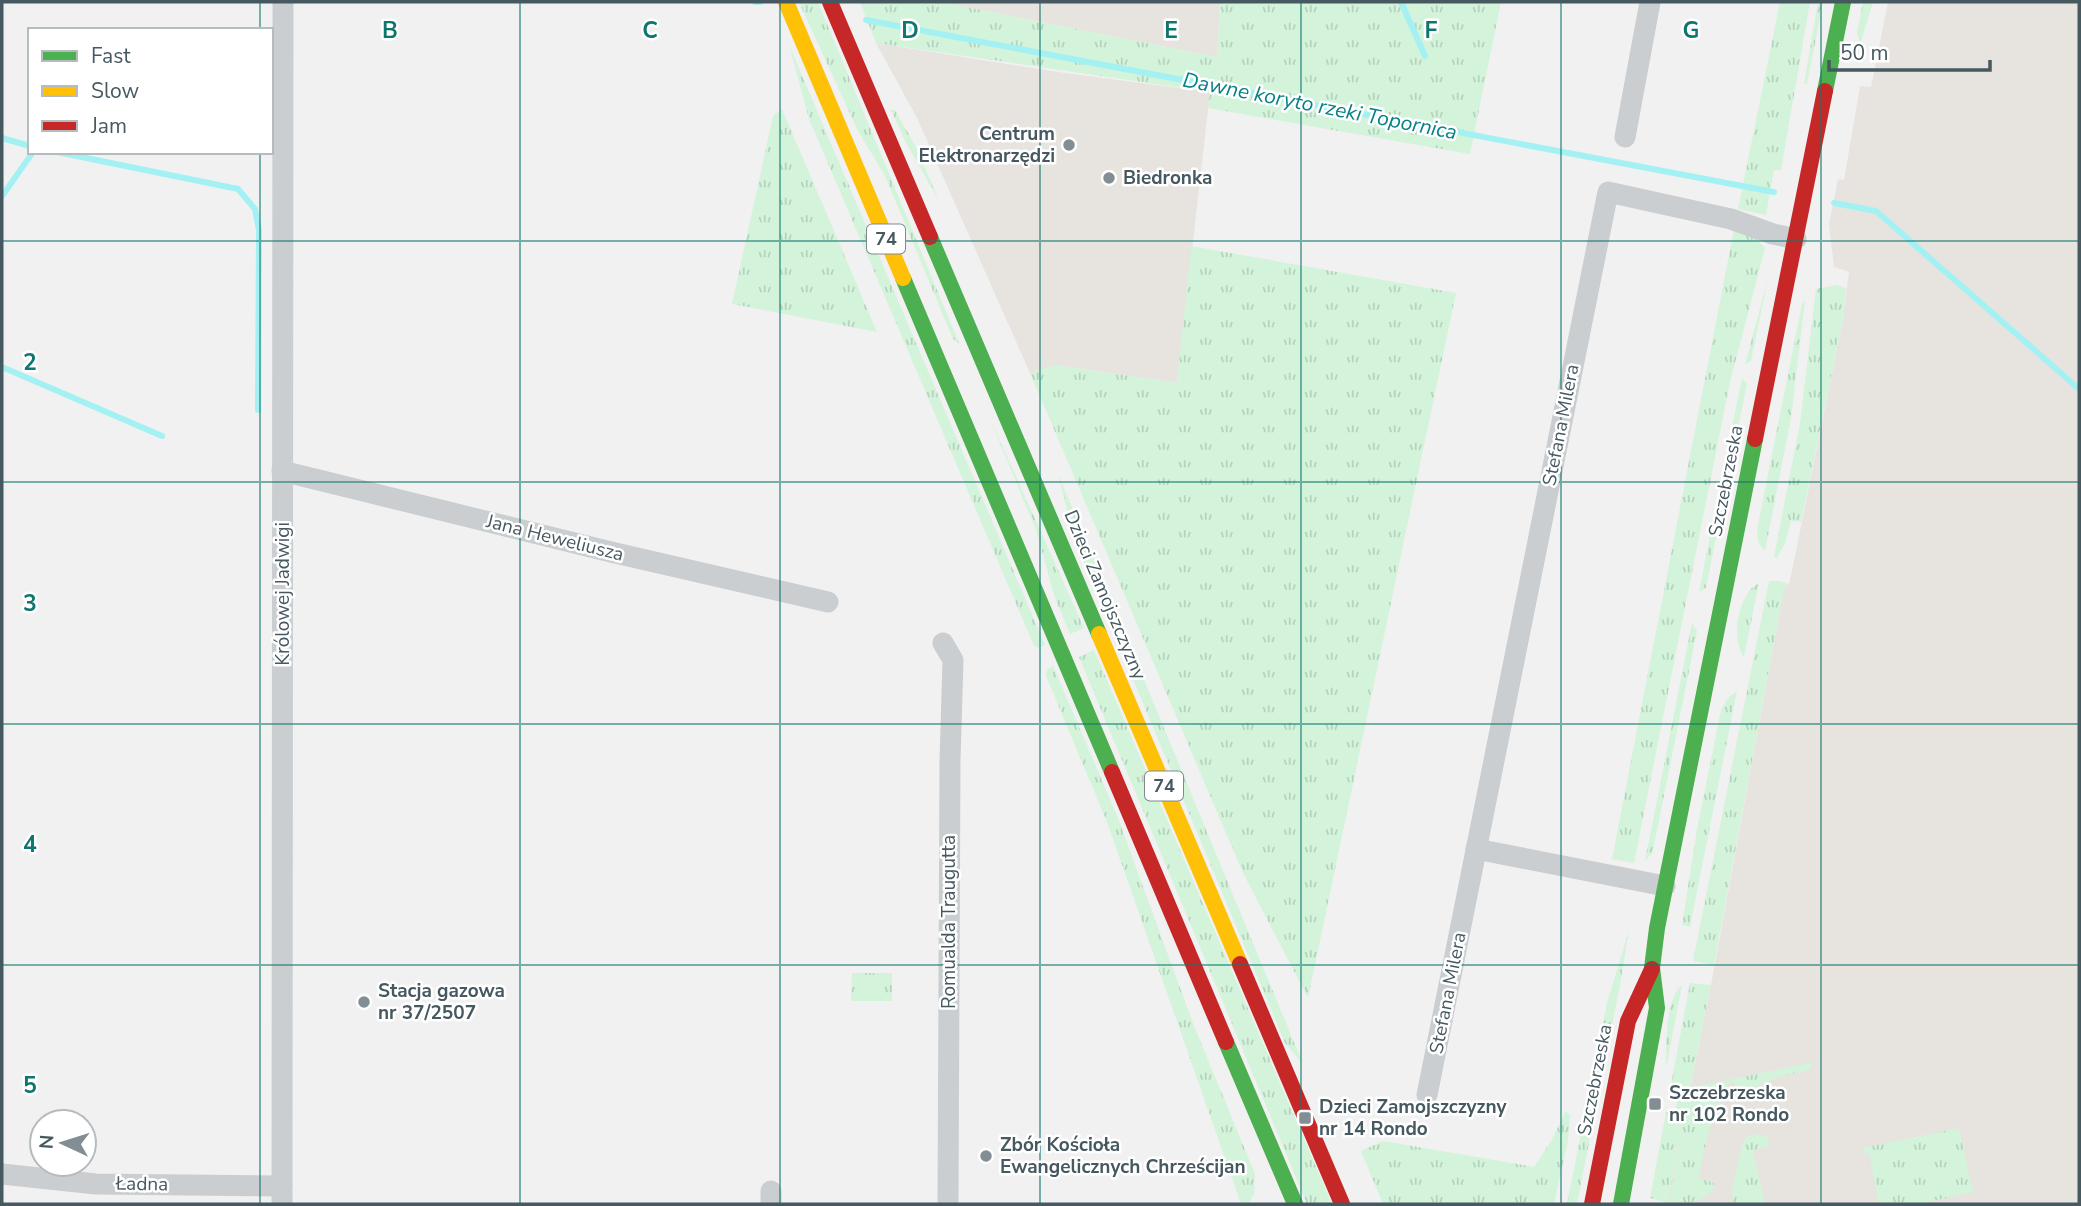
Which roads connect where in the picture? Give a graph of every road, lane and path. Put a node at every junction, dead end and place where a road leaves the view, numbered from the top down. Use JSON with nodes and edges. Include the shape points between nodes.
{"nodes":[{"id":1,"x":283,"y":2,"type":"edge"},
{"id":2,"x":786,"y":2,"type":"edge"},
{"id":3,"x":830,"y":2,"type":"edge"},
{"id":4,"x":1650,"y":2,"type":"edge"},
{"id":5,"x":1843,"y":2,"type":"edge"},
{"id":6,"x":1625,"y":137,"type":"dead end"},
{"id":7,"x":1796,"y":239,"type":"junction"},
{"id":8,"x":282,"y":471,"type":"junction"},
{"id":9,"x":828,"y":602,"type":"dead end"},
{"id":10,"x":943,"y":643,"type":"dead end"},
{"id":11,"x":1476,"y":849,"type":"junction"},
{"id":12,"x":1665,"y":887,"type":"junction"},
{"id":13,"x":1652,"y":968,"type":"junction"},
{"id":14,"x":1427,"y":1095,"type":"dead end"},
{"id":15,"x":2,"y":1174,"type":"edge"},
{"id":16,"x":282,"y":1195,"type":"edge"},
{"id":17,"x":948,"y":1204,"type":"edge"},
{"id":18,"x":1295,"y":1204,"type":"edge"},
{"id":19,"x":1342,"y":1204,"type":"edge"},
{"id":20,"x":1592,"y":1204,"type":"edge"},
{"id":21,"x":1621,"y":1204,"type":"edge"}],
"edges":[{"from":1,"to":8,"type":"street","name":"Królowej Jadwigi"},
{"from":2,"to":18,"type":"main road","number":"74"},
{"from":3,"to":19,"type":"main road","name":"Dzieci Zamojszczyzny","number":"74"},
{"from":4,"to":6,"type":"street"},
{"from":5,"to":7,"type":"main road","name":"Szczebrzeska"},
{"from":7,"to":11,"type":"street","name":"Stefana Milera","via":[[1731,219],[1608,192]]},
{"from":7,"to":12,"type":"main road","name":"Szczebrzeska"},
{"from":8,"to":9,"type":"street","name":"Jana Heweliusza"},
{"from":8,"to":16,"type":"street","name":"Królowej Jadwigi"},
{"from":10,"to":17,"type":"street","name":"Romualda Traugutta","via":[[953,660]]},
{"from":11,"to":12,"type":"street"},
{"from":11,"to":14,"type":"street","name":"Stefana Milera"},
{"from":12,"to":13,"type":"main road","name":"Szczebrzeska"},
{"from":13,"to":20,"type":"main road","name":"Szczebrzeska","via":[[1628,1020]]},
{"from":13,"to":21,"type":"main road","name":"Szczebrzeska","via":[[1657,1008]]},
{"from":15,"to":16,"type":"street","name":"Ładna"}]}
